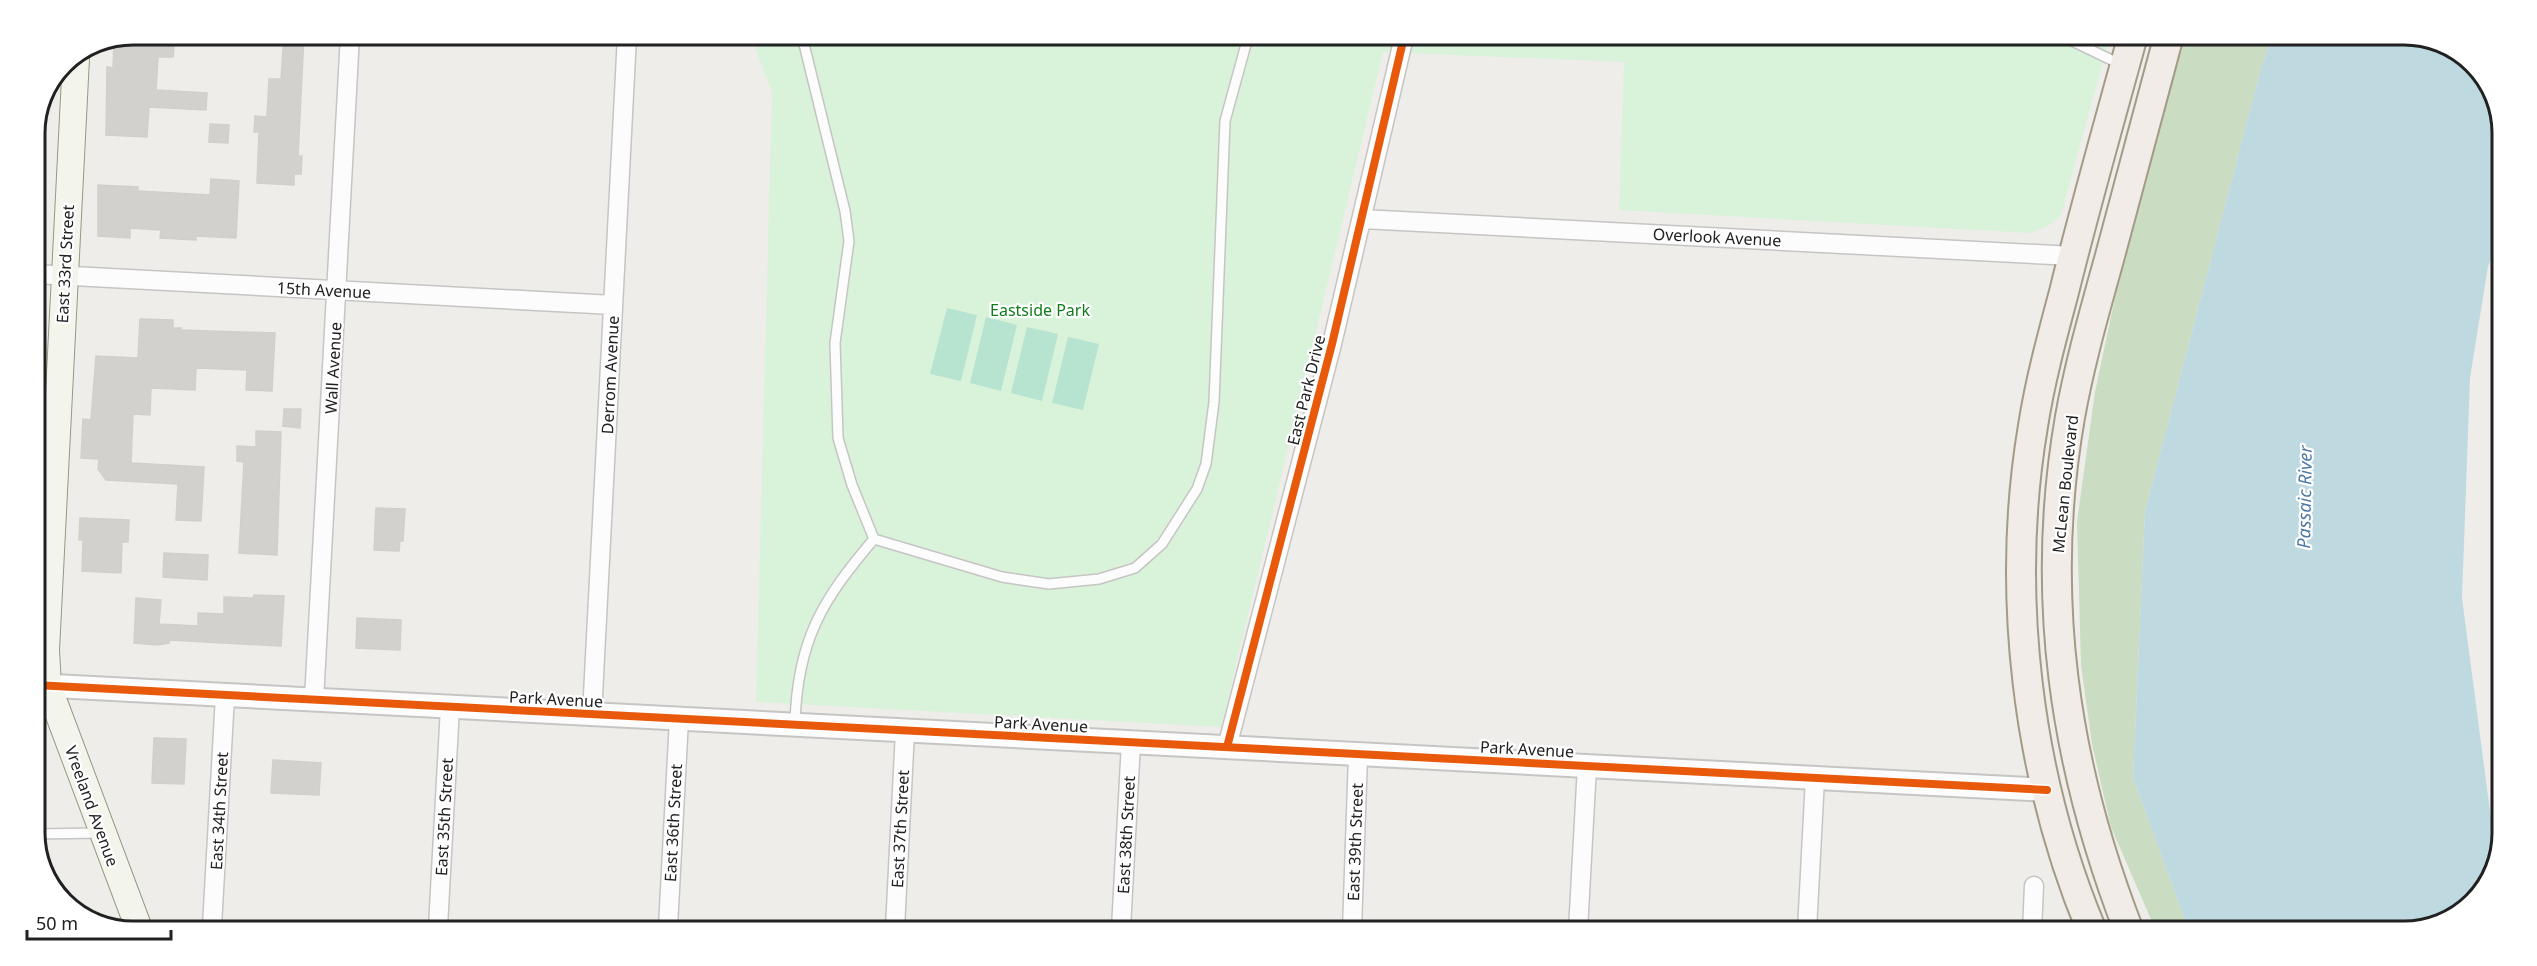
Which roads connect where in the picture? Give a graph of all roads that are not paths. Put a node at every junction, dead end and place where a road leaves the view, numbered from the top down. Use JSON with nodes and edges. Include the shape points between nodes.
{"nodes":[{"id":1,"x":350,"y":45,"type":"edge"},
{"id":2,"x":627,"y":45,"type":"edge"},
{"id":3,"x":804,"y":45,"type":"edge"},
{"id":4,"x":1246,"y":45,"type":"edge"},
{"id":5,"x":1402,"y":45,"type":"edge"},
{"id":6,"x":2080,"y":45,"type":"edge"},
{"id":7,"x":2130,"y":45,"type":"edge"},
{"id":8,"x":2167,"y":45,"type":"edge"},
{"id":9,"x":2124,"y":66,"type":"junction"},
{"id":10,"x":75,"y":67,"type":"edge"},
{"id":11,"x":1362,"y":219,"type":"junction"},
{"id":12,"x":2073,"y":256,"type":"junction"},
{"id":13,"x":45,"y":275,"type":"edge"},
{"id":14,"x":64,"y":276,"type":"junction"},
{"id":15,"x":338,"y":290,"type":"junction"},
{"id":16,"x":613,"y":305,"type":"junction"},
{"id":17,"x":874,"y":539,"type":"junction"},
{"id":18,"x":45,"y":648,"type":"edge"},
{"id":19,"x":45,"y":686,"type":"edge"},
{"id":20,"x":45,"y":696,"type":"edge"},
{"id":21,"x":225,"y":696,"type":"junction"},
{"id":22,"x":314,"y":700,"type":"junction"},
{"id":23,"x":450,"y":707,"type":"junction"},
{"id":24,"x":592,"y":715,"type":"junction"},
{"id":25,"x":679,"y":719,"type":"junction"},
{"id":26,"x":795,"y":725,"type":"junction"},
{"id":27,"x":906,"y":731,"type":"junction"},
{"id":28,"x":1131,"y":742,"type":"junction"},
{"id":29,"x":1227,"y":747,"type":"junction"},
{"id":30,"x":1359,"y":754,"type":"junction"},
{"id":31,"x":1587,"y":766,"type":"junction"},
{"id":32,"x":1815,"y":778,"type":"junction"},
{"id":33,"x":2047,"y":790,"type":"junction"},
{"id":34,"x":102,"y":833,"type":"junction"},
{"id":35,"x":45,"y":834,"type":"edge"},
{"id":36,"x":2034,"y":886,"type":"dead end"},
{"id":37,"x":133,"y":921,"type":"edge"},
{"id":38,"x":212,"y":921,"type":"edge"},
{"id":39,"x":438,"y":921,"type":"edge"},
{"id":40,"x":668,"y":921,"type":"edge"},
{"id":41,"x":895,"y":921,"type":"edge"},
{"id":42,"x":1121,"y":921,"type":"edge"},
{"id":43,"x":1352,"y":921,"type":"edge"},
{"id":44,"x":1578,"y":921,"type":"edge"},
{"id":45,"x":1807,"y":921,"type":"edge"},
{"id":46,"x":2032,"y":921,"type":"edge"},
{"id":47,"x":2088,"y":921,"type":"edge"},
{"id":48,"x":2125,"y":921,"type":"edge"}],
"edges":[{"from":1,"to":15,"type":"street","name":"Wall Avenue"},
{"from":2,"to":16,"type":"street","name":"Derrom Avenue"},
{"from":3,"to":17,"type":"lane","via":[[849,241],[835,342],[838,438]]},
{"from":4,"to":17,"type":"lane","via":[[1225,121],[1214,402],[1206,464],[1197,489],[1162,544],[1135,568],[1099,579],[1049,584],[1002,577]]},
{"from":5,"to":11,"type":"street","name":"East Park Drive"},
{"from":6,"to":9,"type":"lane"},
{"from":7,"to":9,"type":"main road"},
{"from":8,"to":48,"type":"main road","name":"McLean Boulevard","via":[[2076,385],[2058,526],[2059,631],[2072,735],[2094,834]]},
{"from":9,"to":12,"type":"main road"},
{"from":10,"to":14,"type":"main road","name":"East 33rd Street"},
{"from":11,"to":12,"type":"street","name":"Overlook Avenue"},
{"from":11,"to":29,"type":"street","name":"East Park Drive"},
{"from":12,"to":33,"type":"main road","via":[[2040,383],[2027,465],[2022,533],[2026,667]]},
{"from":13,"to":14,"type":"street","name":"15th Avenue"},
{"from":14,"to":15,"type":"street","name":"15th Avenue"},
{"from":14,"to":18,"type":"main road","name":"East 33rd Street"},
{"from":15,"to":16,"type":"street","name":"15th Avenue"},
{"from":15,"to":22,"type":"street","name":"Wall Avenue"},
{"from":16,"to":24,"type":"street","name":"Derrom Avenue"},
{"from":17,"to":26,"type":"lane","via":[[828,597],[814,625],[797,688]]},
{"from":19,"to":21,"type":"street","name":"Park Avenue"},
{"from":20,"to":34,"type":"main road","name":"Vreeland Avenue"},
{"from":21,"to":22,"type":"street","name":"Park Avenue"},
{"from":21,"to":38,"type":"street","name":"East 34th Street"},
{"from":22,"to":23,"type":"street","name":"Park Avenue"},
{"from":23,"to":24,"type":"street","name":"Park Avenue"},
{"from":23,"to":39,"type":"street","name":"East 35th Street"},
{"from":24,"to":25,"type":"street","name":"Park Avenue"},
{"from":25,"to":26,"type":"street","name":"Park Avenue"},
{"from":25,"to":40,"type":"street","name":"East 36th Street"},
{"from":26,"to":27,"type":"street","name":"Park Avenue"},
{"from":27,"to":28,"type":"street","name":"Park Avenue"},
{"from":27,"to":41,"type":"street","name":"East 37th Street"},
{"from":28,"to":29,"type":"street","name":"Park Avenue"},
{"from":28,"to":42,"type":"street","name":"East 38th Street"},
{"from":29,"to":30,"type":"street","name":"Park Avenue"},
{"from":30,"to":31,"type":"street","name":"Park Avenue"},
{"from":30,"to":43,"type":"street","name":"East 39th Street"},
{"from":31,"to":32,"type":"street","name":"Park Avenue"},
{"from":31,"to":44,"type":"street"},
{"from":32,"to":33,"type":"street","name":"Park Avenue"},
{"from":32,"to":45,"type":"street"},
{"from":33,"to":47,"type":"main road","via":[[2064,855]]},
{"from":34,"to":35,"type":"lane"},
{"from":34,"to":37,"type":"main road","name":"Vreeland Avenue"},
{"from":36,"to":46,"type":"street"}]}
